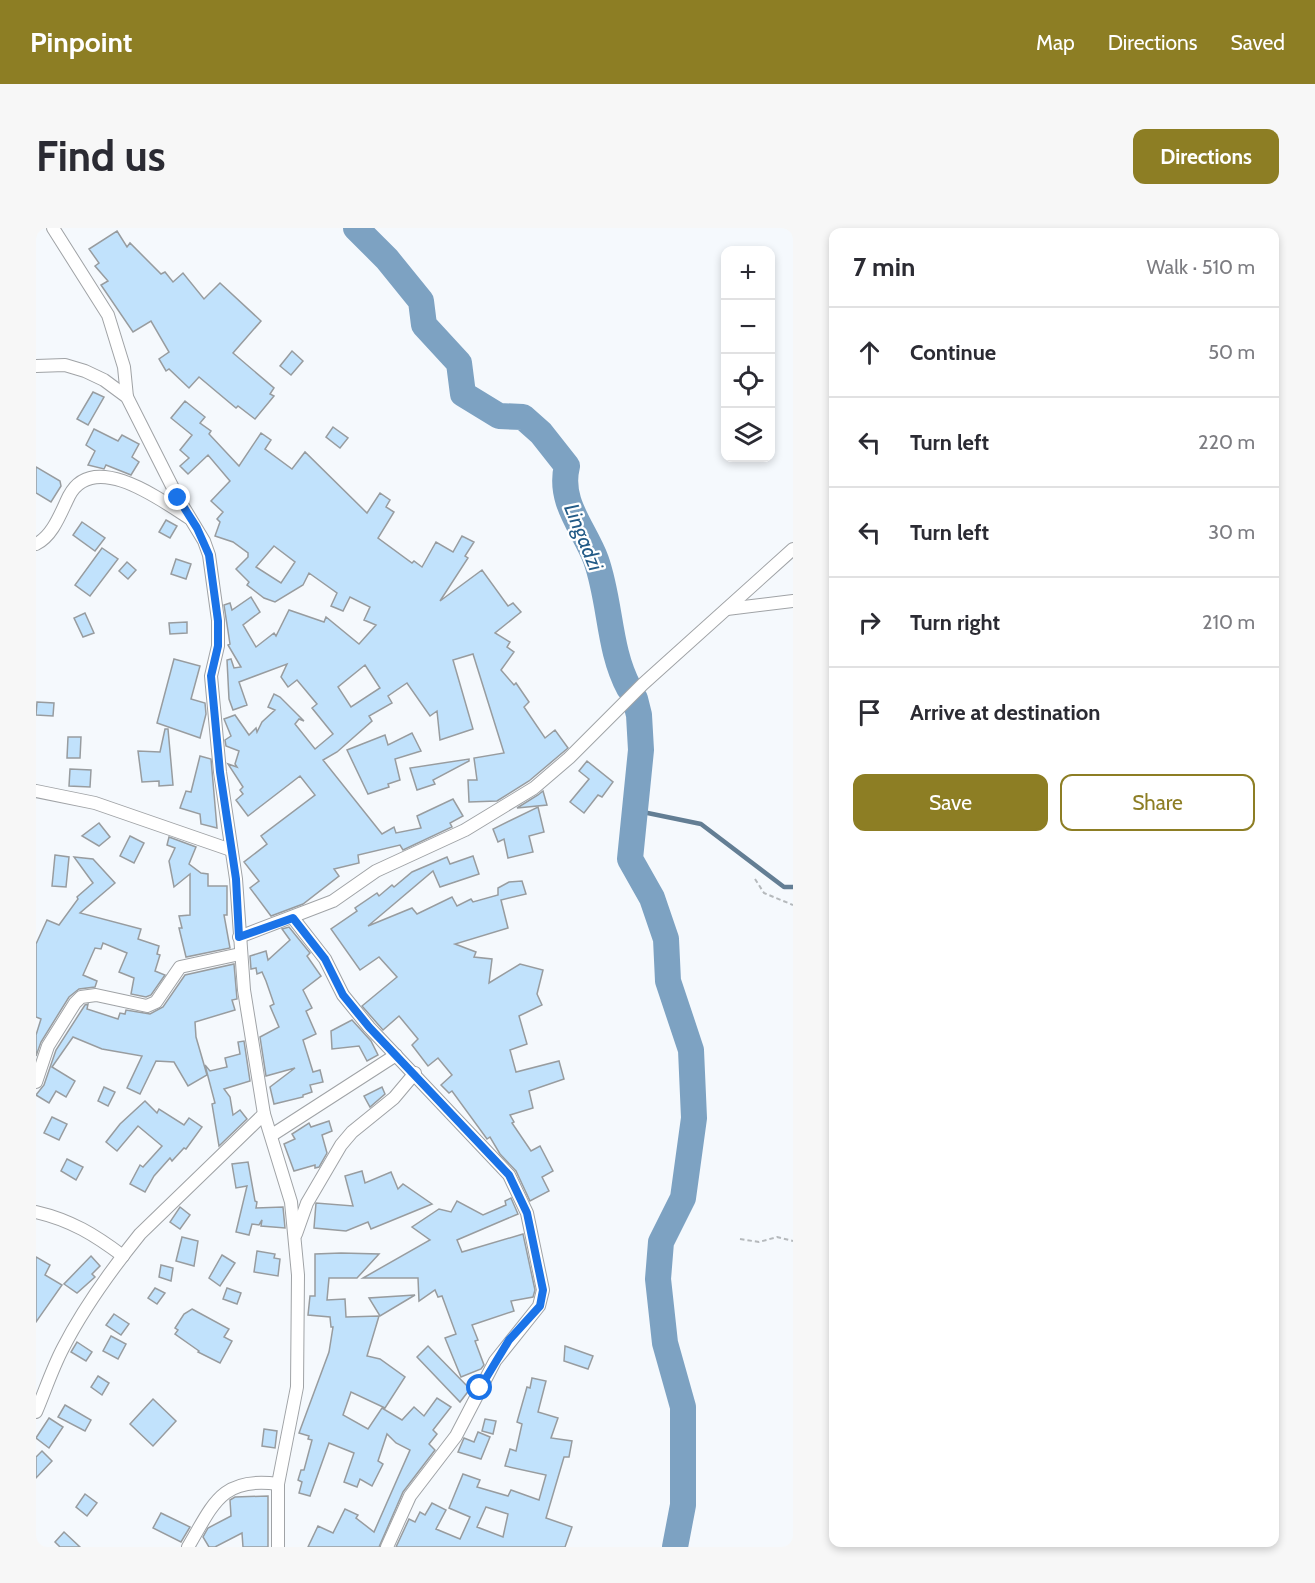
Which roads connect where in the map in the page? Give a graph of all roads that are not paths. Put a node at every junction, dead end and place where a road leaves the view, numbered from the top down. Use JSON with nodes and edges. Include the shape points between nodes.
{"nodes":[{"id":1,"x":53,"y":228,"type":"edge"},
{"id":2,"x":36,"y":366,"type":"edge"},
{"id":3,"x":127,"y":397,"type":"junction"},
{"id":4,"x":192,"y":520,"type":"junction"},
{"id":5,"x":36,"y":544,"type":"edge"},
{"id":6,"x":793,"y":549,"type":"edge"},
{"id":7,"x":793,"y":600,"type":"edge"},
{"id":8,"x":727,"y":609,"type":"junction"},
{"id":9,"x":36,"y":791,"type":"edge"},
{"id":10,"x":231,"y":850,"type":"junction"},
{"id":11,"x":293,"y":918,"type":"junction"},
{"id":12,"x":239,"y":937,"type":"junction"},
{"id":13,"x":240,"y":954,"type":"junction"},
{"id":14,"x":396,"y":1055,"type":"junction"},
{"id":15,"x":415,"y":1073,"type":"junction"},
{"id":16,"x":36,"y":1083,"type":"edge"},
{"id":17,"x":264,"y":1114,"type":"junction"},
{"id":18,"x":272,"y":1135,"type":"junction"},
{"id":19,"x":36,"y":1212,"type":"edge"},
{"id":20,"x":295,"y":1238,"type":"junction"},
{"id":21,"x":123,"y":1256,"type":"junction"},
{"id":22,"x":36,"y":1412,"type":"edge"},
{"id":23,"x":278,"y":1485,"type":"junction"},
{"id":24,"x":188,"y":1547,"type":"edge"},
{"id":25,"x":278,"y":1547,"type":"edge"},
{"id":26,"x":387,"y":1547,"type":"edge"}],
"edges":[{"from":1,"to":3,"type":"street","via":[[108,315],[124,367]]},
{"from":2,"to":3,"type":"street","via":[[65,365],[85,371]]},
{"from":3,"to":4,"type":"street"},
{"from":4,"to":5,"type":"street","via":[[127,483],[106,475],[86,478],[70,494],[61,516]]},
{"from":4,"to":10,"type":"street","via":[[209,555],[218,621],[218,646],[211,676]]},
{"from":6,"to":8,"type":"street"},
{"from":7,"to":8,"type":"street"},
{"from":8,"to":11,"type":"street","via":[[534,788],[465,830],[376,871],[333,901]]},
{"from":9,"to":10,"type":"street","via":[[95,803]]},
{"from":10,"to":12,"type":"street"},
{"from":11,"to":12,"type":"street"},
{"from":11,"to":14,"type":"street","via":[[325,959],[343,995]]},
{"from":12,"to":13,"type":"street"},
{"from":13,"to":16,"type":"street","via":[[180,967],[156,1002],[147,1006],[96,995],[81,997],[56,1031]]},
{"from":13,"to":17,"type":"street"},
{"from":14,"to":15,"type":"street"},
{"from":14,"to":18,"type":"street"},
{"from":15,"to":20,"type":"street","via":[[394,1098],[341,1145],[307,1203]]},
{"from":15,"to":26,"type":"street","via":[[513,1181],[527,1213],[543,1296],[495,1360],[456,1436],[411,1496]]},
{"from":17,"to":18,"type":"street"},
{"from":17,"to":21,"type":"street","via":[[140,1234]]},
{"from":18,"to":20,"type":"street","via":[[291,1203]]},
{"from":19,"to":21,"type":"street","via":[[89,1230]]},
{"from":20,"to":23,"type":"street","via":[[297,1386]]},
{"from":21,"to":22,"type":"street","via":[[81,1315],[52,1370]]},
{"from":23,"to":24,"type":"street","via":[[259,1482],[230,1488],[221,1494]]},
{"from":23,"to":25,"type":"street"}]}
